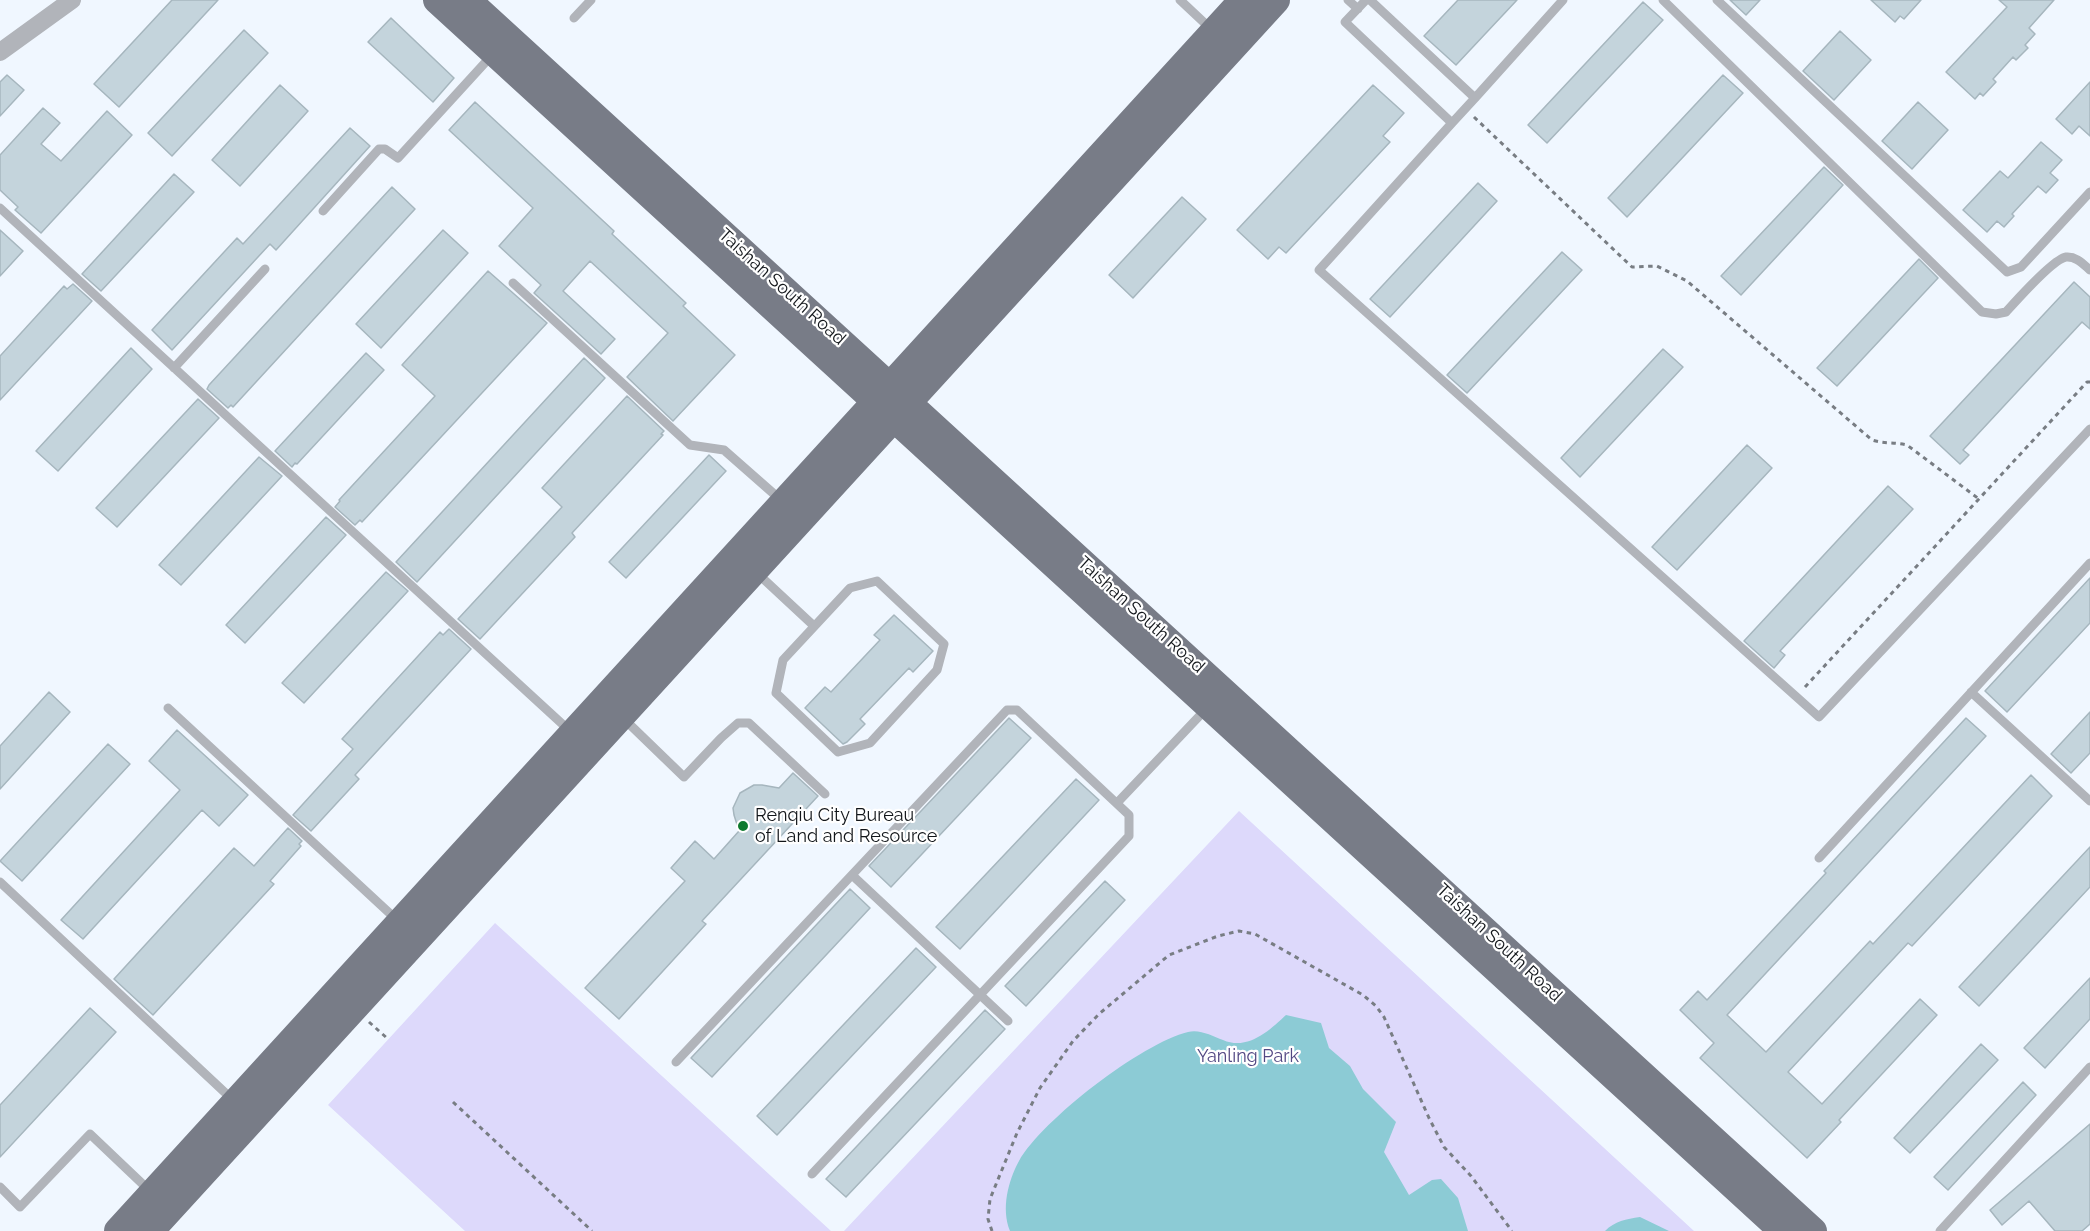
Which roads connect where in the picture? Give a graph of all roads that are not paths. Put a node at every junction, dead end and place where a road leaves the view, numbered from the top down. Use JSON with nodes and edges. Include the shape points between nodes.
{"nodes":[{"id":1,"x":72,"y":0,"type":"edge"},
{"id":2,"x":437,"y":0,"type":"edge"},
{"id":3,"x":467,"y":0,"type":"edge"},
{"id":4,"x":591,"y":0,"type":"edge"},
{"id":5,"x":1180,"y":0,"type":"edge"},
{"id":6,"x":1243,"y":0,"type":"edge"},
{"id":7,"x":1276,"y":0,"type":"edge"},
{"id":8,"x":1348,"y":0,"type":"edge"},
{"id":9,"x":1368,"y":0,"type":"edge"},
{"id":10,"x":1563,"y":0,"type":"edge"},
{"id":11,"x":1662,"y":0,"type":"edge"},
{"id":12,"x":1717,"y":0,"type":"edge"},
{"id":13,"x":1358,"y":9,"type":"junction"},
{"id":14,"x":574,"y":18,"type":"dead end"},
{"id":15,"x":1214,"y":31,"type":"junction"},
{"id":16,"x":0,"y":52,"type":"edge"},
{"id":17,"x":494,"y":52,"type":"junction"},
{"id":18,"x":1475,"y":98,"type":"junction"},
{"id":19,"x":1452,"y":123,"type":"junction"},
{"id":20,"x":2090,"y":192,"type":"edge"},
{"id":21,"x":0,"y":207,"type":"edge"},
{"id":22,"x":323,"y":211,"type":"dead end"},
{"id":23,"x":265,"y":269,"type":"dead end"},
{"id":24,"x":2090,"y":270,"type":"edge"},
{"id":25,"x":513,"y":283,"type":"dead end"},
{"id":26,"x":174,"y":368,"type":"junction"},
{"id":27,"x":892,"y":402,"type":"junction"},
{"id":28,"x":2090,"y":429,"type":"edge"},
{"id":29,"x":783,"y":503,"type":"junction"},
{"id":30,"x":2090,"y":563,"type":"edge"},
{"id":31,"x":755,"y":570,"type":"junction"},
{"id":32,"x":814,"y":626,"type":"junction"},
{"id":33,"x":1971,"y":692,"type":"junction"},
{"id":34,"x":1209,"y":705,"type":"junction"},
{"id":35,"x":168,"y":708,"type":"dead end"},
{"id":36,"x":621,"y":717,"type":"junction"},
{"id":37,"x":573,"y":734,"type":"junction"},
{"id":38,"x":825,"y":794,"type":"dead end"},
{"id":39,"x":2090,"y":801,"type":"edge"},
{"id":40,"x":1117,"y":803,"type":"junction"},
{"id":41,"x":1819,"y":858,"type":"dead end"},
{"id":42,"x":852,"y":875,"type":"junction"},
{"id":43,"x":0,"y":882,"type":"edge"},
{"id":44,"x":400,"y":923,"type":"junction"},
{"id":45,"x":980,"y":995,"type":"junction"},
{"id":46,"x":1008,"y":1021,"type":"dead end"},
{"id":47,"x":676,"y":1062,"type":"dead end"},
{"id":48,"x":2090,"y":1066,"type":"edge"},
{"id":49,"x":236,"y":1103,"type":"junction"},
{"id":50,"x":812,"y":1174,"type":"dead end"},
{"id":51,"x":0,"y":1187,"type":"edge"},
{"id":52,"x":153,"y":1193,"type":"junction"},
{"id":53,"x":118,"y":1231,"type":"edge"},
{"id":54,"x":150,"y":1231,"type":"edge"},
{"id":55,"x":1783,"y":1231,"type":"edge"},
{"id":56,"x":1813,"y":1231,"type":"edge"},
{"id":57,"x":1940,"y":1231,"type":"edge"}],
"edges":[{"from":1,"to":16,"type":"street"},
{"from":2,"to":17,"type":"main road","name":"Taishan South Road"},
{"from":3,"to":27,"type":"main road","name":"Taishan South Road"},
{"from":4,"to":14,"type":"lane"},
{"from":5,"to":15,"type":"lane"},
{"from":6,"to":15,"type":"main road"},
{"from":7,"to":27,"type":"main road"},
{"from":8,"to":13,"type":"lane"},
{"from":9,"to":13,"type":"lane"},
{"from":9,"to":18,"type":"lane"},
{"from":10,"to":18,"type":"lane"},
{"from":11,"to":24,"type":"lane","via":[[1982,312],[2006,312],[2052,264],[2065,257],[2079,260]]},
{"from":12,"to":20,"type":"lane","via":[[2007,272],[2021,267]]},
{"from":13,"to":19,"type":"lane","via":[[1345,22]]},
{"from":15,"to":27,"type":"main road"},
{"from":17,"to":22,"type":"lane","via":[[398,158],[379,149]]},
{"from":17,"to":27,"type":"main road","name":"Taishan South Road"},
{"from":18,"to":19,"type":"lane"},
{"from":19,"to":28,"type":"lane","via":[[1319,270],[1818,717]]},
{"from":21,"to":26,"type":"lane"},
{"from":23,"to":26,"type":"lane"},
{"from":25,"to":29,"type":"lane","via":[[690,445],[724,450]]},
{"from":26,"to":37,"type":"lane"},
{"from":27,"to":29,"type":"main road"},
{"from":27,"to":31,"type":"main road"},
{"from":27,"to":34,"type":"main road","name":"Taishan South Road"},
{"from":27,"to":56,"type":"main road","name":"Taishan South Road"},
{"from":29,"to":37,"type":"main road"},
{"from":30,"to":33,"type":"lane"},
{"from":31,"to":32,"type":"lane"},
{"from":31,"to":36,"type":"main road"},
{"from":32,"to":32,"type":"lane","via":[[850,588],[877,581],[944,644],[937,670],[870,743],[838,752],[776,693],[783,660]]},
{"from":33,"to":39,"type":"lane"},
{"from":33,"to":41,"type":"lane"},
{"from":34,"to":40,"type":"lane"},
{"from":34,"to":55,"type":"main road","name":"Taishan South Road"},
{"from":35,"to":44,"type":"lane"},
{"from":36,"to":38,"type":"lane","via":[[684,777],[738,723],[749,723]]},
{"from":36,"to":54,"type":"main road"},
{"from":37,"to":44,"type":"main road"},
{"from":40,"to":42,"type":"lane","via":[[1017,710],[1007,710]]},
{"from":40,"to":45,"type":"lane","via":[[1129,815],[1130,836]]},
{"from":42,"to":45,"type":"lane"},
{"from":42,"to":47,"type":"lane"},
{"from":43,"to":49,"type":"lane"},
{"from":44,"to":49,"type":"main road"},
{"from":45,"to":46,"type":"lane"},
{"from":45,"to":50,"type":"lane"},
{"from":48,"to":57,"type":"lane"},
{"from":49,"to":52,"type":"main road"},
{"from":51,"to":52,"type":"lane","via":[[20,1207],[90,1134]]},
{"from":52,"to":53,"type":"main road"}]}
